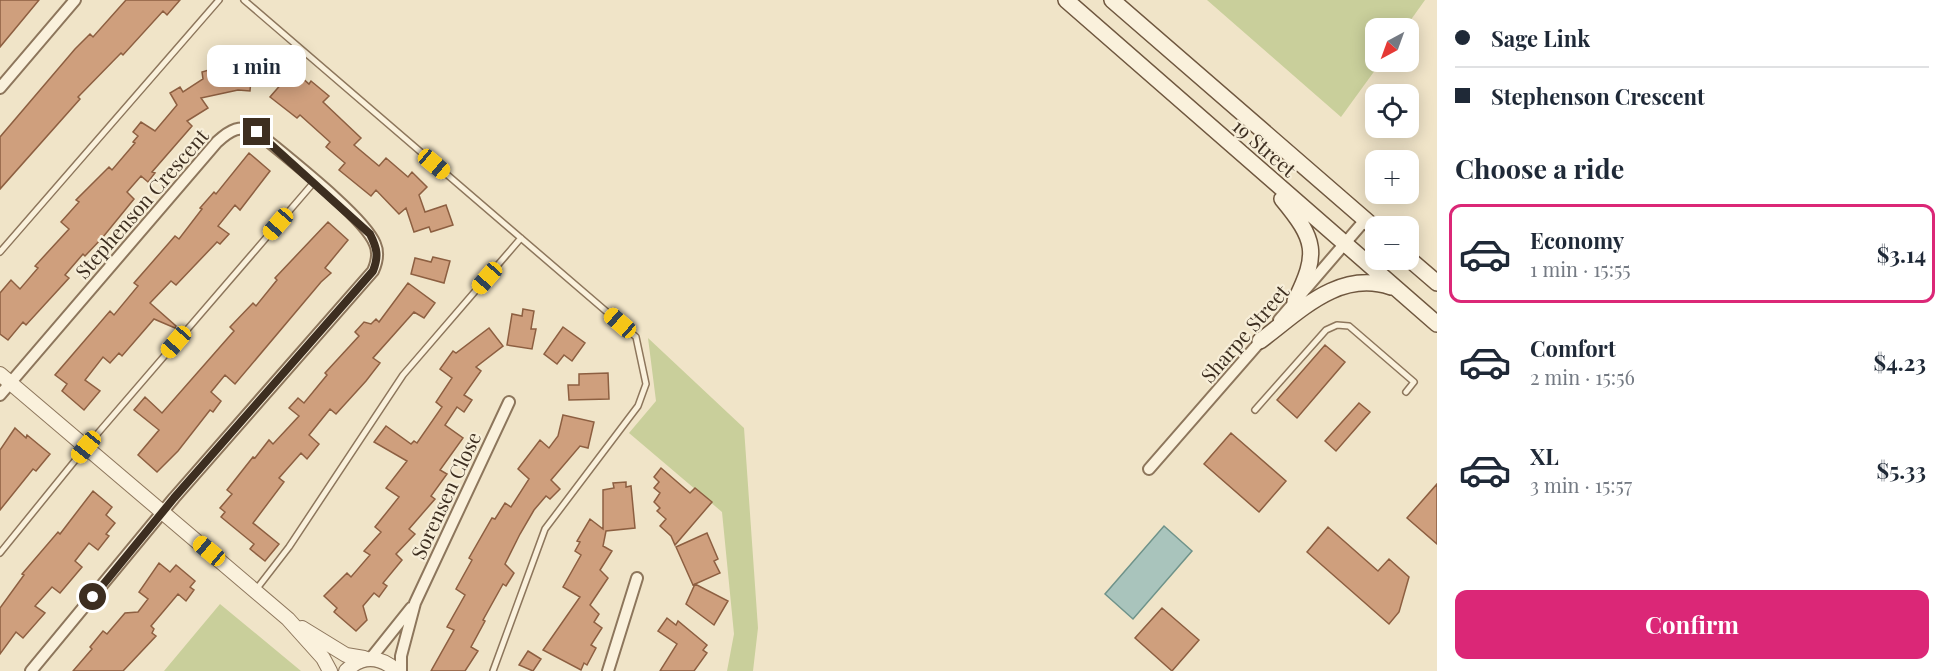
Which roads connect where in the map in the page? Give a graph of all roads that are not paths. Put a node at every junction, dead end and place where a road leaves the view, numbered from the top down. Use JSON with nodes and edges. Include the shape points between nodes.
{"nodes":[{"id":1,"x":75,"y":0,"type":"edge"},
{"id":2,"x":219,"y":0,"type":"edge"},
{"id":3,"x":244,"y":0,"type":"edge"},
{"id":4,"x":1066,"y":0,"type":"edge"},
{"id":5,"x":1112,"y":0,"type":"edge"},
{"id":6,"x":0,"y":88,"type":"edge"},
{"id":7,"x":1256,"y":166,"type":"junction"},
{"id":8,"x":315,"y":182,"type":"junction"},
{"id":9,"x":1365,"y":220,"type":"edge"},
{"id":10,"x":1365,"y":228,"type":"edge"},
{"id":11,"x":521,"y":238,"type":"junction"},
{"id":12,"x":1345,"y":244,"type":"junction"},
{"id":13,"x":0,"y":252,"type":"edge"},
{"id":14,"x":1419,"y":267,"type":"edge"},
{"id":15,"x":1437,"y":283,"type":"edge"},
{"id":16,"x":1396,"y":288,"type":"junction"},
{"id":17,"x":1296,"y":301,"type":"junction"},
{"id":18,"x":1437,"y":324,"type":"edge"},
{"id":19,"x":1260,"y":341,"type":"junction"},
{"id":20,"x":5,"y":378,"type":"edge"},
{"id":21,"x":1406,"y":392,"type":"dead end"},
{"id":22,"x":0,"y":394,"type":"edge"},
{"id":23,"x":508,"y":402,"type":"dead end"},
{"id":24,"x":1255,"y":410,"type":"dead end"},
{"id":25,"x":86,"y":447,"type":"junction"},
{"id":26,"x":1149,"y":469,"type":"dead end"},
{"id":27,"x":162,"y":512,"type":"junction"},
{"id":28,"x":0,"y":552,"type":"edge"},
{"id":29,"x":637,"y":578,"type":"dead end"},
{"id":30,"x":255,"y":591,"type":"junction"},
{"id":31,"x":415,"y":603,"type":"junction"},
{"id":32,"x":288,"y":619,"type":"junction"},
{"id":33,"x":367,"y":658,"type":"junction"},
{"id":34,"x":31,"y":671,"type":"edge"},
{"id":35,"x":330,"y":671,"type":"edge"},
{"id":36,"x":346,"y":671,"type":"edge"},
{"id":37,"x":397,"y":671,"type":"edge"},
{"id":38,"x":402,"y":671,"type":"edge"},
{"id":39,"x":493,"y":671,"type":"edge"},
{"id":40,"x":608,"y":671,"type":"edge"}],
"edges":[{"from":1,"to":6,"type":"street"},
{"from":2,"to":13,"type":"lane"},
{"from":3,"to":11,"type":"lane"},
{"from":4,"to":7,"type":"main road","name":"19 Street"},
{"from":5,"to":9,"type":"main road","name":"19 Street"},
{"from":7,"to":12,"type":"main road","name":"19 Street"},
{"from":7,"to":17,"type":"main road","via":[[1298,219],[1311,245],[1311,265]]},
{"from":8,"to":20,"type":"street","name":"Stephenson Crescent","via":[[257,132],[249,128],[231,130]]},
{"from":8,"to":25,"type":"lane"},
{"from":8,"to":27,"type":"street","name":"Stephenson Crescent","via":[[370,234],[377,253],[373,271]]},
{"from":10,"to":12,"type":"street","name":"Sharpe Street"},
{"from":11,"to":30,"type":"lane","via":[[403,375],[289,547]]},
{"from":11,"to":39,"type":"lane","via":[[636,337],[646,384],[638,406],[545,529]]},
{"from":12,"to":16,"type":"main road","name":"19 Street"},
{"from":12,"to":17,"type":"street","name":"Sharpe Street"},
{"from":14,"to":15,"type":"main road"},
{"from":16,"to":18,"type":"main road","name":"19 Street"},
{"from":16,"to":19,"type":"main road","via":[[1355,281],[1337,288]]},
{"from":17,"to":19,"type":"street","name":"Sharpe Street"},
{"from":19,"to":26,"type":"street","name":"Sharpe Street"},
{"from":20,"to":22,"type":"street"},
{"from":20,"to":25,"type":"street"},
{"from":21,"to":24,"type":"lane","via":[[1414,382],[1349,326],[1337,325],[1326,330]]},
{"from":23,"to":31,"type":"street","name":"Sorensen Close"},
{"from":25,"to":27,"type":"street"},
{"from":25,"to":28,"type":"lane"},
{"from":27,"to":30,"type":"street"},
{"from":27,"to":34,"type":"street","name":"Stephenson Crescent"},
{"from":29,"to":40,"type":"street"},
{"from":30,"to":32,"type":"street"},
{"from":31,"to":33,"type":"street","name":"Sorensen Close"},
{"from":31,"to":38,"type":"street","name":"Sorensen Close","via":[[401,657]]},
{"from":32,"to":33,"type":"street","via":[[346,655]]},
{"from":32,"to":35,"type":"street"},
{"from":33,"to":36,"type":"street"},
{"from":33,"to":37,"type":"street","via":[[388,663]]}]}
